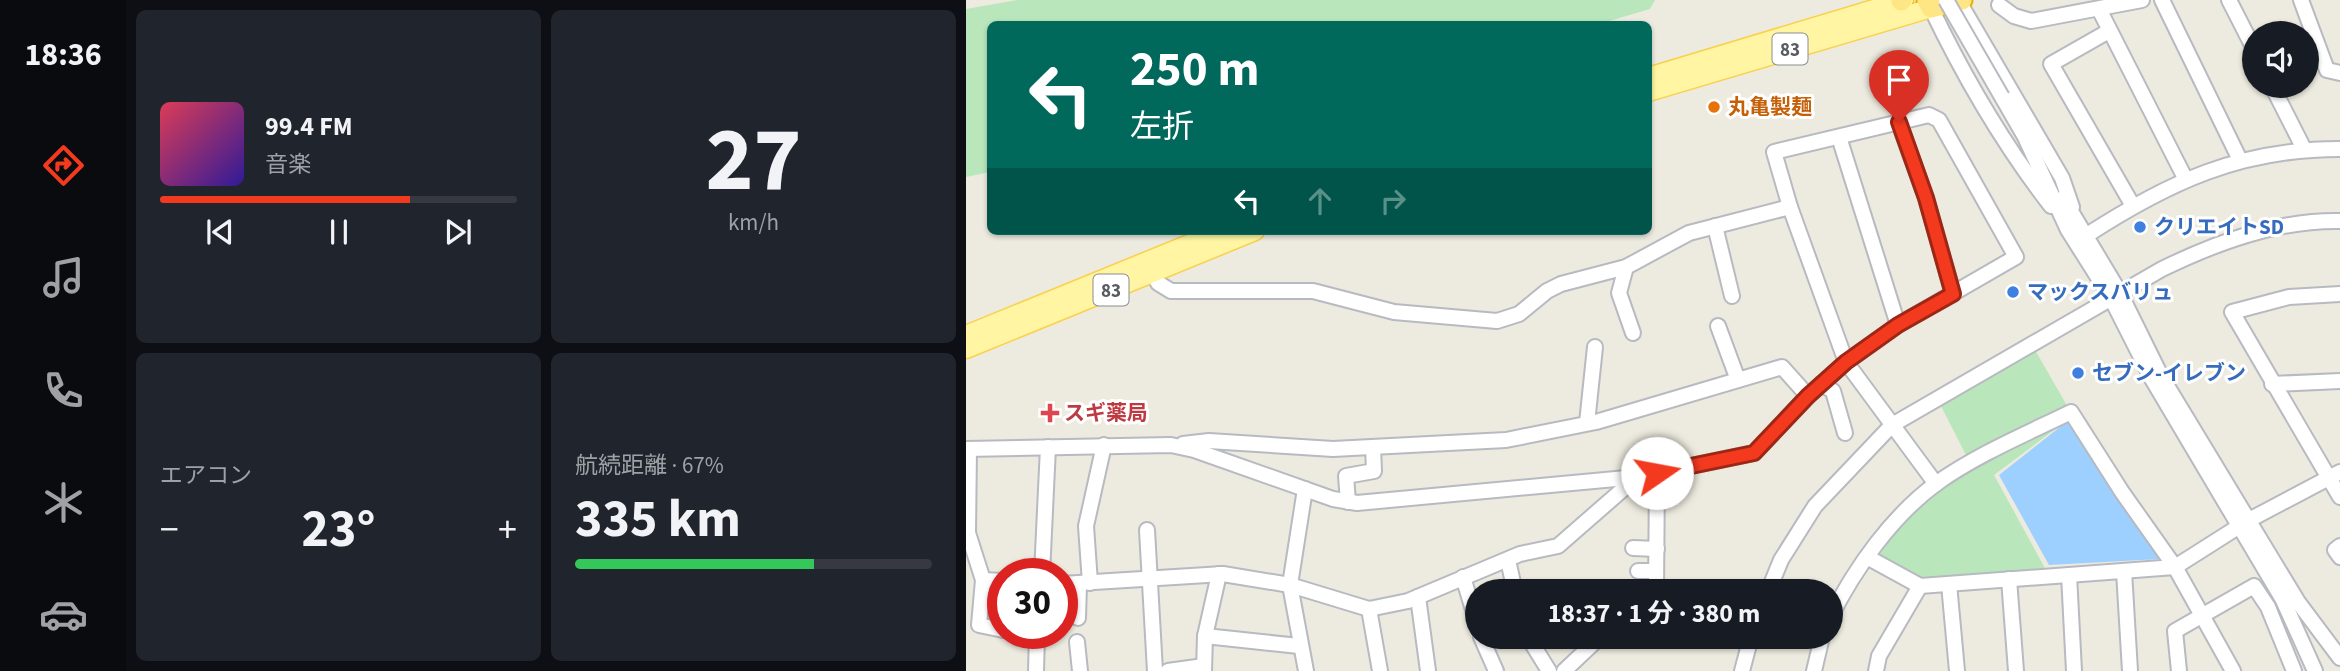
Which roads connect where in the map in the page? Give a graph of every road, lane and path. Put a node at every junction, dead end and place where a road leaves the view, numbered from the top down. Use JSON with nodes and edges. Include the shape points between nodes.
{"nodes":[{"id":1,"x":1902,"y":0,"type":"edge"},
{"id":2,"x":2142,"y":0,"type":"edge"},
{"id":3,"x":2162,"y":0,"type":"edge"},
{"id":4,"x":2229,"y":0,"type":"edge"},
{"id":5,"x":2301,"y":0,"type":"edge"},
{"id":6,"x":1947,"y":2,"type":"edge"},
{"id":7,"x":1867,"y":5,"type":"edge"},
{"id":8,"x":1999,"y":5,"type":"dead end"},
{"id":9,"x":2099,"y":9,"type":"junction"},
{"id":10,"x":2242,"y":25,"type":"edge"},
{"id":11,"x":2109,"y":31,"type":"junction"},
{"id":12,"x":2340,"y":73,"type":"edge"},
{"id":13,"x":1652,"y":76,"type":"edge"},
{"id":14,"x":1652,"y":91,"type":"edge"},
{"id":15,"x":2278,"y":98,"type":"edge"},
{"id":16,"x":1899,"y":122,"type":"junction"},
{"id":17,"x":1839,"y":137,"type":"junction"},
{"id":18,"x":2304,"y":149,"type":"junction"},
{"id":19,"x":2340,"y":149,"type":"edge"},
{"id":20,"x":2240,"y":160,"type":"junction"},
{"id":21,"x":2185,"y":178,"type":"junction"},
{"id":22,"x":1790,"y":206,"type":"junction"},
{"id":23,"x":2133,"y":206,"type":"junction"},
{"id":24,"x":2340,"y":221,"type":"edge"},
{"id":25,"x":1715,"y":226,"type":"junction"},
{"id":26,"x":2078,"y":230,"type":"junction"},
{"id":27,"x":1213,"y":235,"type":"edge"},
{"id":28,"x":1243,"y":235,"type":"edge"},
{"id":29,"x":1150,"y":267,"type":"junction"},
{"id":30,"x":1626,"y":267,"type":"junction"},
{"id":31,"x":1953,"y":294,"type":"junction"},
{"id":32,"x":2340,"y":294,"type":"edge"},
{"id":33,"x":1732,"y":296,"type":"dead end"},
{"id":34,"x":2115,"y":296,"type":"junction"},
{"id":35,"x":1898,"y":325,"type":"junction"},
{"id":36,"x":1718,"y":326,"type":"dead end"},
{"id":37,"x":1633,"y":333,"type":"dead end"},
{"id":38,"x":966,"y":335,"type":"edge"},
{"id":39,"x":1595,"y":348,"type":"dead end"},
{"id":40,"x":966,"y":349,"type":"edge"},
{"id":41,"x":1846,"y":362,"type":"junction"},
{"id":42,"x":1738,"y":380,"type":"junction"},
{"id":43,"x":2340,"y":381,"type":"edge"},
{"id":44,"x":1821,"y":384,"type":"junction"},
{"id":45,"x":2272,"y":384,"type":"junction"},
{"id":46,"x":1808,"y":396,"type":"junction"},
{"id":47,"x":1587,"y":424,"type":"junction"},
{"id":48,"x":1892,"y":425,"type":"junction"},
{"id":49,"x":1845,"y":433,"type":"dead end"},
{"id":50,"x":1171,"y":445,"type":"junction"},
{"id":51,"x":1104,"y":446,"type":"junction"},
{"id":52,"x":1048,"y":447,"type":"junction"},
{"id":53,"x":1373,"y":447,"type":"junction"},
{"id":54,"x":967,"y":449,"type":"edge"},
{"id":55,"x":1657,"y":473,"type":"junction"},
{"id":56,"x":2334,"y":475,"type":"edge"},
{"id":57,"x":1637,"y":477,"type":"junction"},
{"id":58,"x":1936,"y":484,"type":"junction"},
{"id":59,"x":1305,"y":489,"type":"junction"},
{"id":60,"x":2340,"y":497,"type":"edge"},
{"id":61,"x":1348,"y":502,"type":"junction"},
{"id":62,"x":2244,"y":524,"type":"junction"},
{"id":63,"x":1147,"y":530,"type":"dead end"},
{"id":64,"x":967,"y":533,"type":"edge"},
{"id":65,"x":2340,"y":546,"type":"edge"},
{"id":66,"x":1633,"y":548,"type":"dead end"},
{"id":67,"x":1657,"y":549,"type":"junction"},
{"id":68,"x":1867,"y":556,"type":"junction"},
{"id":69,"x":2340,"y":557,"type":"edge"},
{"id":70,"x":1043,"y":558,"type":"edge"},
{"id":71,"x":1508,"y":560,"type":"junction"},
{"id":72,"x":2175,"y":567,"type":"junction"},
{"id":73,"x":2124,"y":570,"type":"junction"},
{"id":74,"x":1638,"y":571,"type":"dead end"},
{"id":75,"x":1656,"y":571,"type":"junction"},
{"id":76,"x":1219,"y":575,"type":"junction"},
{"id":77,"x":2069,"y":575,"type":"junction"},
{"id":78,"x":1463,"y":577,"type":"junction"},
{"id":79,"x":1150,"y":579,"type":"junction"},
{"id":80,"x":1512,"y":579,"type":"edge"},
{"id":81,"x":1656,"y":579,"type":"edge"},
{"id":82,"x":1773,"y":579,"type":"edge"},
{"id":83,"x":2009,"y":579,"type":"junction"},
{"id":84,"x":983,"y":580,"type":"junction"},
{"id":85,"x":987,"y":580,"type":"edge"},
{"id":86,"x":1078,"y":584,"type":"edge"},
{"id":87,"x":1085,"y":584,"type":"junction"},
{"id":88,"x":1465,"y":584,"type":"edge"},
{"id":89,"x":1949,"y":584,"type":"junction"},
{"id":90,"x":1290,"y":585,"type":"junction"},
{"id":91,"x":1920,"y":586,"type":"junction"},
{"id":92,"x":1843,"y":596,"type":"edge"},
{"id":93,"x":1418,"y":597,"type":"junction"},
{"id":94,"x":1369,"y":609,"type":"junction"},
{"id":95,"x":2201,"y":617,"type":"junction"},
{"id":96,"x":1078,"y":618,"type":"dead end"},
{"id":97,"x":987,"y":627,"type":"edge"},
{"id":98,"x":1205,"y":636,"type":"junction"},
{"id":99,"x":1299,"y":646,"type":"junction"},
{"id":100,"x":1037,"y":649,"type":"edge"},
{"id":101,"x":1078,"y":649,"type":"edge"},
{"id":102,"x":1486,"y":649,"type":"edge"},
{"id":103,"x":1535,"y":649,"type":"edge"},
{"id":104,"x":1587,"y":649,"type":"edge"},
{"id":105,"x":1748,"y":649,"type":"edge"},
{"id":106,"x":1819,"y":649,"type":"edge"},
{"id":107,"x":2340,"y":658,"type":"edge"},
{"id":108,"x":1204,"y":669,"type":"edge"},
{"id":109,"x":1036,"y":671,"type":"edge"},
{"id":110,"x":1080,"y":671,"type":"edge"},
{"id":111,"x":1155,"y":671,"type":"edge"},
{"id":112,"x":1168,"y":671,"type":"edge"},
{"id":113,"x":1306,"y":671,"type":"edge"},
{"id":114,"x":1380,"y":671,"type":"edge"},
{"id":115,"x":1428,"y":671,"type":"edge"},
{"id":116,"x":1496,"y":671,"type":"edge"},
{"id":117,"x":1549,"y":671,"type":"edge"},
{"id":118,"x":1564,"y":671,"type":"edge"},
{"id":119,"x":1742,"y":671,"type":"edge"},
{"id":120,"x":1814,"y":671,"type":"edge"},
{"id":121,"x":1876,"y":671,"type":"edge"},
{"id":122,"x":1957,"y":671,"type":"edge"},
{"id":123,"x":2015,"y":671,"type":"edge"},
{"id":124,"x":2074,"y":671,"type":"edge"},
{"id":125,"x":2130,"y":671,"type":"edge"},
{"id":126,"x":2179,"y":671,"type":"edge"},
{"id":127,"x":2233,"y":671,"type":"edge"},
{"id":128,"x":2294,"y":671,"type":"edge"},
{"id":129,"x":2315,"y":671,"type":"edge"}],
"edges":[{"from":1,"to":7,"type":"main road","number":"83"},
{"from":2,"to":9,"type":"street"},
{"from":3,"to":20,"type":"street"},
{"from":4,"to":10,"type":"street"},
{"from":5,"to":12,"type":"street","via":[[2326,71]]},
{"from":6,"to":14,"type":"main road","number":"83"},
{"from":6,"to":26,"type":"street","bridge":true,"via":[[2052,177]]},
{"from":6,"to":26,"type":"street","via":[[2062,178]]},
{"from":6,"to":26,"type":"street","via":[[1958,66],[2002,148]]},
{"from":7,"to":13,"type":"main road","number":"83"},
{"from":8,"to":9,"type":"street","via":[[2031,21]]},
{"from":9,"to":11,"type":"street"},
{"from":11,"to":21,"type":"street"},
{"from":11,"to":23,"type":"street","via":[[2051,64]]},
{"from":15,"to":18,"type":"street"},
{"from":16,"to":17,"type":"street"},
{"from":16,"to":31,"type":"street"},
{"from":16,"to":31,"type":"street","via":[[1929,115],[1939,120],[2016,257]]},
{"from":17,"to":22,"type":"street","via":[[1774,152]]},
{"from":17,"to":35,"type":"street"},
{"from":18,"to":19,"type":"street"},
{"from":18,"to":20,"type":"street"},
{"from":20,"to":21,"type":"street"},
{"from":21,"to":23,"type":"street"},
{"from":22,"to":25,"type":"street"},
{"from":22,"to":41,"type":"street"},
{"from":23,"to":26,"type":"street"},
{"from":24,"to":34,"type":"street","via":[[2245,234],[2207,247]]},
{"from":25,"to":30,"type":"street","via":[[1689,233]]},
{"from":25,"to":33,"type":"street"},
{"from":26,"to":34,"type":"street"},
{"from":27,"to":29,"type":"main road","number":"83"},
{"from":28,"to":29,"type":"main road","number":"83"},
{"from":29,"to":30,"type":"street","via":[[1171,291],[1313,291],[1394,312],[1497,321],[1519,314],[1561,285]]},
{"from":29,"to":38,"type":"main road","number":"83"},
{"from":29,"to":40,"type":"main road","number":"83"},
{"from":30,"to":37,"type":"street","via":[[1619,293]]},
{"from":31,"to":35,"type":"street"},
{"from":32,"to":45,"type":"street","via":[[2289,297],[2232,312]]},
{"from":34,"to":48,"type":"street"},
{"from":34,"to":62,"type":"street"},
{"from":35,"to":41,"type":"street"},
{"from":36,"to":42,"type":"street"},
{"from":39,"to":47,"type":"street"},
{"from":41,"to":44,"type":"street"},
{"from":41,"to":48,"type":"street"},
{"from":42,"to":46,"type":"street","via":[[1782,367]]},
{"from":42,"to":47,"type":"street"},
{"from":43,"to":45,"type":"street"},
{"from":44,"to":46,"type":"street"},
{"from":44,"to":49,"type":"street","via":[[1833,391]]},
{"from":45,"to":56,"type":"street"},
{"from":46,"to":55,"type":"street","via":[[1754,453]]},
{"from":47,"to":53,"type":"street","via":[[1506,440]]},
{"from":48,"to":58,"type":"street"},
{"from":48,"to":82,"type":"street","via":[[1815,506]]},
{"from":50,"to":51,"type":"street"},
{"from":50,"to":53,"type":"street","via":[[1209,441]]},
{"from":50,"to":59,"type":"street"},
{"from":51,"to":52,"type":"street"},
{"from":51,"to":87,"type":"street","via":[[1086,526]]},
{"from":52,"to":54,"type":"street"},
{"from":52,"to":70,"type":"street"},
{"from":53,"to":61,"type":"street","via":[[1374,471],[1346,476]]},
{"from":54,"to":64,"type":"street"},
{"from":55,"to":57,"type":"street"},
{"from":55,"to":67,"type":"street"},
{"from":56,"to":60,"type":"street"},
{"from":56,"to":62,"type":"street"},
{"from":57,"to":61,"type":"street","via":[[1381,503]]},
{"from":57,"to":71,"type":"street","via":[[1558,545]]},
{"from":58,"to":68,"type":"street"},
{"from":58,"to":72,"type":"street","via":[[2071,412]]},
{"from":59,"to":61,"type":"street"},
{"from":59,"to":90,"type":"street"},
{"from":62,"to":72,"type":"street"},
{"from":62,"to":107,"type":"street"},
{"from":62,"to":129,"type":"street"},
{"from":63,"to":79,"type":"street"},
{"from":64,"to":84,"type":"street"},
{"from":65,"to":69,"type":"street","via":[[2336,550]]},
{"from":66,"to":67,"type":"street"},
{"from":67,"to":75,"type":"street"},
{"from":68,"to":91,"type":"street"},
{"from":68,"to":92,"type":"street"},
{"from":71,"to":78,"type":"street"},
{"from":71,"to":80,"type":"street"},
{"from":72,"to":73,"type":"street"},
{"from":72,"to":95,"type":"street"},
{"from":73,"to":77,"type":"street"},
{"from":73,"to":125,"type":"street"},
{"from":74,"to":75,"type":"street"},
{"from":75,"to":81,"type":"street"},
{"from":76,"to":79,"type":"street"},
{"from":76,"to":90,"type":"street"},
{"from":76,"to":98,"type":"street"},
{"from":77,"to":83,"type":"street"},
{"from":77,"to":124,"type":"street"},
{"from":78,"to":88,"type":"street"},
{"from":78,"to":93,"type":"street"},
{"from":79,"to":87,"type":"street"},
{"from":79,"to":111,"type":"street"},
{"from":83,"to":89,"type":"street"},
{"from":83,"to":123,"type":"street"},
{"from":84,"to":85,"type":"street"},
{"from":84,"to":97,"type":"street","via":[[979,625]]},
{"from":86,"to":87,"type":"street"},
{"from":87,"to":96,"type":"street"},
{"from":89,"to":91,"type":"street"},
{"from":89,"to":122,"type":"street"},
{"from":90,"to":94,"type":"street"},
{"from":90,"to":99,"type":"street"},
{"from":91,"to":121,"type":"street","via":[[1879,656]]},
{"from":93,"to":94,"type":"street"},
{"from":93,"to":115,"type":"street"},
{"from":94,"to":114,"type":"street"},
{"from":95,"to":126,"type":"street","via":[[2175,631]]},
{"from":95,"to":127,"type":"street"},
{"from":95,"to":128,"type":"street","via":[[2254,586],[2268,607]]},
{"from":98,"to":99,"type":"street"},
{"from":98,"to":108,"type":"street"},
{"from":99,"to":113,"type":"street"},
{"from":100,"to":109,"type":"street"},
{"from":101,"to":110,"type":"street"},
{"from":102,"to":116,"type":"street"},
{"from":103,"to":117,"type":"street"},
{"from":104,"to":118,"type":"street"},
{"from":105,"to":119,"type":"street"},
{"from":106,"to":120,"type":"street"},
{"from":108,"to":112,"type":"street"}]}
